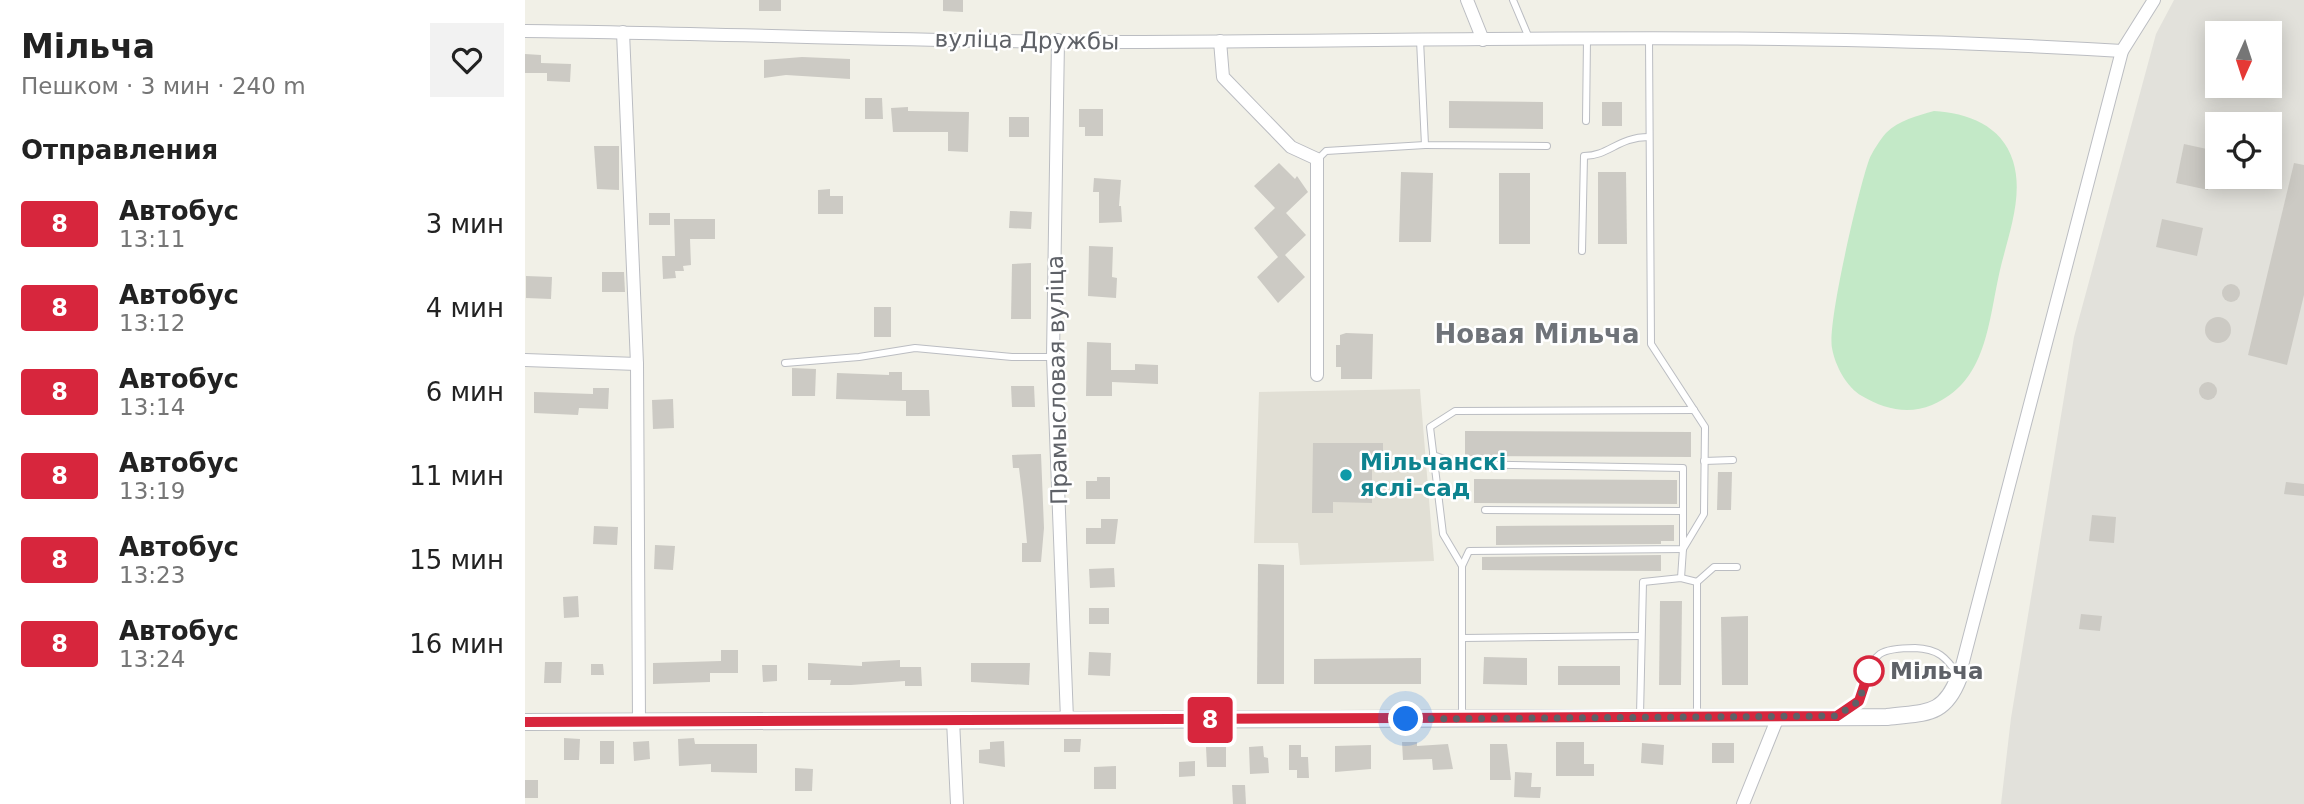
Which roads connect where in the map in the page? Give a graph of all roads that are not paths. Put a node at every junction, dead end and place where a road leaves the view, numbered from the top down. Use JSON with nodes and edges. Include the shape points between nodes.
{"nodes":[{"id":1,"x":1467,"y":0,"type":"edge"},
{"id":2,"x":1513,"y":0,"type":"edge"},
{"id":3,"x":2154,"y":0,"type":"edge"},
{"id":4,"x":525,"y":31,"type":"edge"},
{"id":5,"x":623,"y":32,"type":"junction"},
{"id":6,"x":1649,"y":38,"type":"junction"},
{"id":7,"x":1529,"y":39,"type":"junction"},
{"id":8,"x":1587,"y":39,"type":"junction"},
{"id":9,"x":1058,"y":40,"type":"junction"},
{"id":10,"x":1420,"y":40,"type":"junction"},
{"id":11,"x":1483,"y":40,"type":"junction"},
{"id":12,"x":1220,"y":41,"type":"junction"},
{"id":13,"x":2122,"y":51,"type":"junction"},
{"id":14,"x":1586,"y":121,"type":"dead end"},
{"id":15,"x":1650,"y":137,"type":"junction"},
{"id":16,"x":1425,"y":145,"type":"junction"},
{"id":17,"x":1547,"y":146,"type":"dead end"},
{"id":18,"x":1317,"y":159,"type":"junction"},
{"id":19,"x":1582,"y":251,"type":"dead end"},
{"id":20,"x":1053,"y":357,"type":"junction"},
{"id":21,"x":525,"y":360,"type":"edge"},
{"id":22,"x":785,"y":363,"type":"dead end"},
{"id":23,"x":637,"y":364,"type":"junction"},
{"id":24,"x":1317,"y":375,"type":"dead end"},
{"id":25,"x":1694,"y":411,"type":"junction"},
{"id":26,"x":1433,"y":455,"type":"junction"},
{"id":27,"x":1704,"y":460,"type":"junction"},
{"id":28,"x":1733,"y":460,"type":"dead end"},
{"id":29,"x":1485,"y":510,"type":"dead end"},
{"id":30,"x":1682,"y":511,"type":"junction"},
{"id":31,"x":1683,"y":549,"type":"junction"},
{"id":32,"x":1462,"y":566,"type":"junction"},
{"id":33,"x":1737,"y":567,"type":"dead end"},
{"id":34,"x":1681,"y":578,"type":"junction"},
{"id":35,"x":1697,"y":582,"type":"junction"},
{"id":36,"x":1641,"y":636,"type":"junction"},
{"id":37,"x":1463,"y":638,"type":"junction"},
{"id":38,"x":1959,"y":677,"type":"junction"},
{"id":39,"x":1837,"y":716,"type":"junction"},
{"id":40,"x":1640,"y":717,"type":"junction"},
{"id":41,"x":1778,"y":717,"type":"junction"},
{"id":42,"x":1697,"y":718,"type":"junction"},
{"id":43,"x":1067,"y":719,"type":"junction"},
{"id":44,"x":1462,"y":719,"type":"junction"},
{"id":45,"x":953,"y":720,"type":"junction"},
{"id":46,"x":639,"y":721,"type":"junction"},
{"id":47,"x":525,"y":722,"type":"edge"},
{"id":48,"x":957,"y":804,"type":"edge"},
{"id":49,"x":1743,"y":804,"type":"edge"}],
"edges":[{"from":1,"to":11,"type":"street"},
{"from":2,"to":7,"type":"lane"},
{"from":3,"to":13,"type":"street"},
{"from":4,"to":5,"type":"street","name":"вуліца Дружбы"},
{"from":5,"to":9,"type":"street","name":"вуліца Дружбы"},
{"from":5,"to":23,"type":"street"},
{"from":6,"to":8,"type":"street","name":"вуліца Дружбы"},
{"from":6,"to":13,"type":"street","name":"вуліца Дружбы"},
{"from":6,"to":15,"type":"lane"},
{"from":7,"to":8,"type":"street","name":"вуліца Дружбы"},
{"from":7,"to":11,"type":"street","name":"вуліца Дружбы"},
{"from":8,"to":14,"type":"lane"},
{"from":9,"to":12,"type":"street","name":"вуліца Дружбы"},
{"from":9,"to":20,"type":"street","name":"Прамысловая вуліца"},
{"from":10,"to":11,"type":"street","name":"вуліца Дружбы"},
{"from":10,"to":12,"type":"street","name":"вуліца Дружбы"},
{"from":10,"to":16,"type":"lane"},
{"from":12,"to":18,"type":"street","via":[[1223,77],[1291,147]]},
{"from":13,"to":38,"type":"street"},
{"from":15,"to":19,"type":"lane","via":[[1630,137],[1595,156],[1584,156]]},
{"from":15,"to":25,"type":"lane","via":[[1651,344]]},
{"from":16,"to":17,"type":"lane"},
{"from":16,"to":18,"type":"lane","via":[[1327,151]]},
{"from":18,"to":24,"type":"street"},
{"from":20,"to":22,"type":"lane","via":[[915,348]]},
{"from":20,"to":43,"type":"street","name":"Прамысловая вуліца"},
{"from":21,"to":23,"type":"street"},
{"from":23,"to":46,"type":"street"},
{"from":25,"to":26,"type":"lane","via":[[1455,411],[1430,427]]},
{"from":25,"to":27,"type":"lane","via":[[1705,427]]},
{"from":26,"to":30,"type":"lane","via":[[1459,464],[1683,468]]},
{"from":26,"to":32,"type":"lane","via":[[1443,534]]},
{"from":27,"to":28,"type":"lane"},
{"from":27,"to":31,"type":"lane","via":[[1704,514]]},
{"from":29,"to":30,"type":"lane"},
{"from":30,"to":31,"type":"lane"},
{"from":31,"to":32,"type":"lane","via":[[1469,551]]},
{"from":31,"to":34,"type":"lane"},
{"from":32,"to":37,"type":"lane"},
{"from":33,"to":35,"type":"lane","via":[[1714,567]]},
{"from":34,"to":35,"type":"lane"},
{"from":34,"to":36,"type":"lane","via":[[1643,582]]},
{"from":35,"to":42,"type":"lane"},
{"from":36,"to":37,"type":"lane"},
{"from":36,"to":40,"type":"lane"},
{"from":37,"to":44,"type":"lane"},
{"from":38,"to":39,"type":"street","via":[[1951,697],[1933,711],[1887,717]]},
{"from":38,"to":39,"type":"lane","via":[[1945,656],[1930,649],[1891,648],[1879,654],[1859,701]]},
{"from":39,"to":41,"type":"street"},
{"from":40,"to":42,"type":"street"},
{"from":40,"to":44,"type":"street"},
{"from":41,"to":42,"type":"street"},
{"from":41,"to":49,"type":"street"},
{"from":43,"to":44,"type":"street"},
{"from":43,"to":45,"type":"street"},
{"from":45,"to":46,"type":"street"},
{"from":45,"to":48,"type":"street"},
{"from":46,"to":47,"type":"street"}]}
